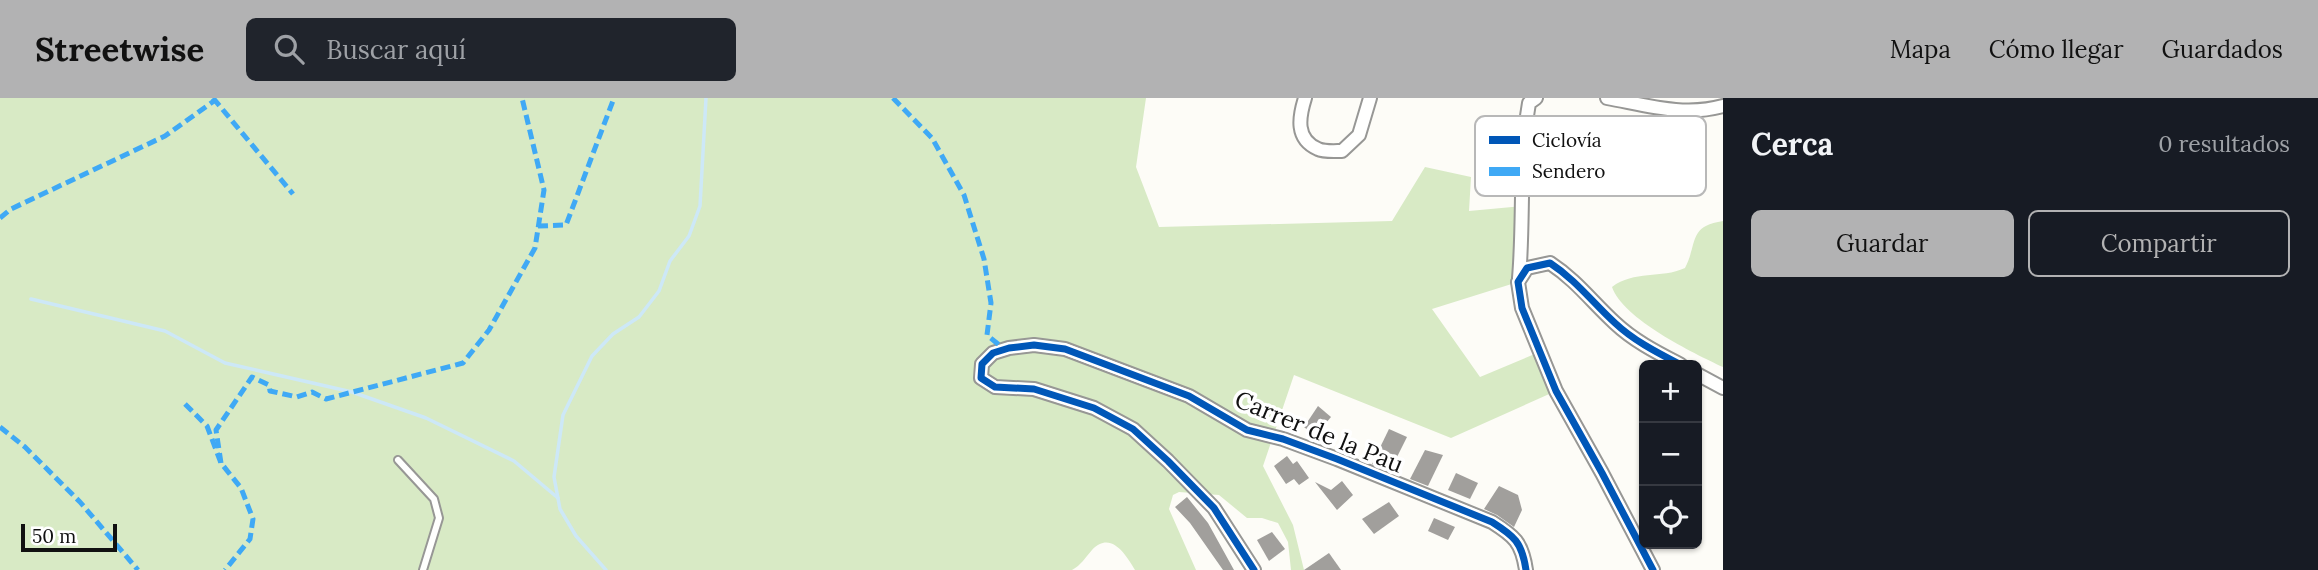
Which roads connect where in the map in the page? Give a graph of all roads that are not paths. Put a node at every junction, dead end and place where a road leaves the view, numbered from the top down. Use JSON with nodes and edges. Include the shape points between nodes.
{"nodes":[{"id":1,"x":1305,"y":98,"type":"edge"},
{"id":2,"x":1370,"y":98,"type":"edge"},
{"id":3,"x":1536,"y":98,"type":"edge"},
{"id":4,"x":1607,"y":98,"type":"edge"},
{"id":5,"x":1723,"y":106,"type":"edge"},
{"id":6,"x":1527,"y":116,"type":"edge"},
{"id":7,"x":1524,"y":196,"type":"edge"},
{"id":8,"x":1518,"y":282,"type":"junction"},
{"id":9,"x":1671,"y":360,"type":"edge"},
{"id":10,"x":1702,"y":377,"type":"edge"},
{"id":11,"x":1723,"y":388,"type":"edge"},
{"id":12,"x":398,"y":460,"type":"dead end"},
{"id":13,"x":423,"y":570,"type":"edge"},
{"id":14,"x":1254,"y":570,"type":"edge"},
{"id":15,"x":1526,"y":570,"type":"edge"},
{"id":16,"x":1653,"y":570,"type":"edge"}],
"edges":[{"from":1,"to":2,"type":"street","via":[[1298,120],[1305,138],[1319,150],[1342,151],[1359,135]]},
{"from":3,"to":6,"type":"street","via":[[1529,103]]},
{"from":4,"to":5,"type":"street","via":[[1674,111]]},
{"from":7,"to":8,"type":"street"},
{"from":8,"to":9,"type":"street","via":[[1527,268],[1550,263],[1616,324]]},
{"from":8,"to":16,"type":"street","via":[[1522,308],[1556,391]]},
{"from":10,"to":11,"type":"street"},
{"from":12,"to":13,"type":"lane","via":[[434,499],[439,518]]},
{"from":14,"to":15,"type":"street","name":"Carrer de la Pau","via":[[1214,508],[1133,429],[1094,408],[1034,389],[995,387],[981,378],[982,364],[993,353],[1009,348],[1065,349],[1189,396],[1247,430],[1337,459],[1492,522],[1514,536]]}]}
